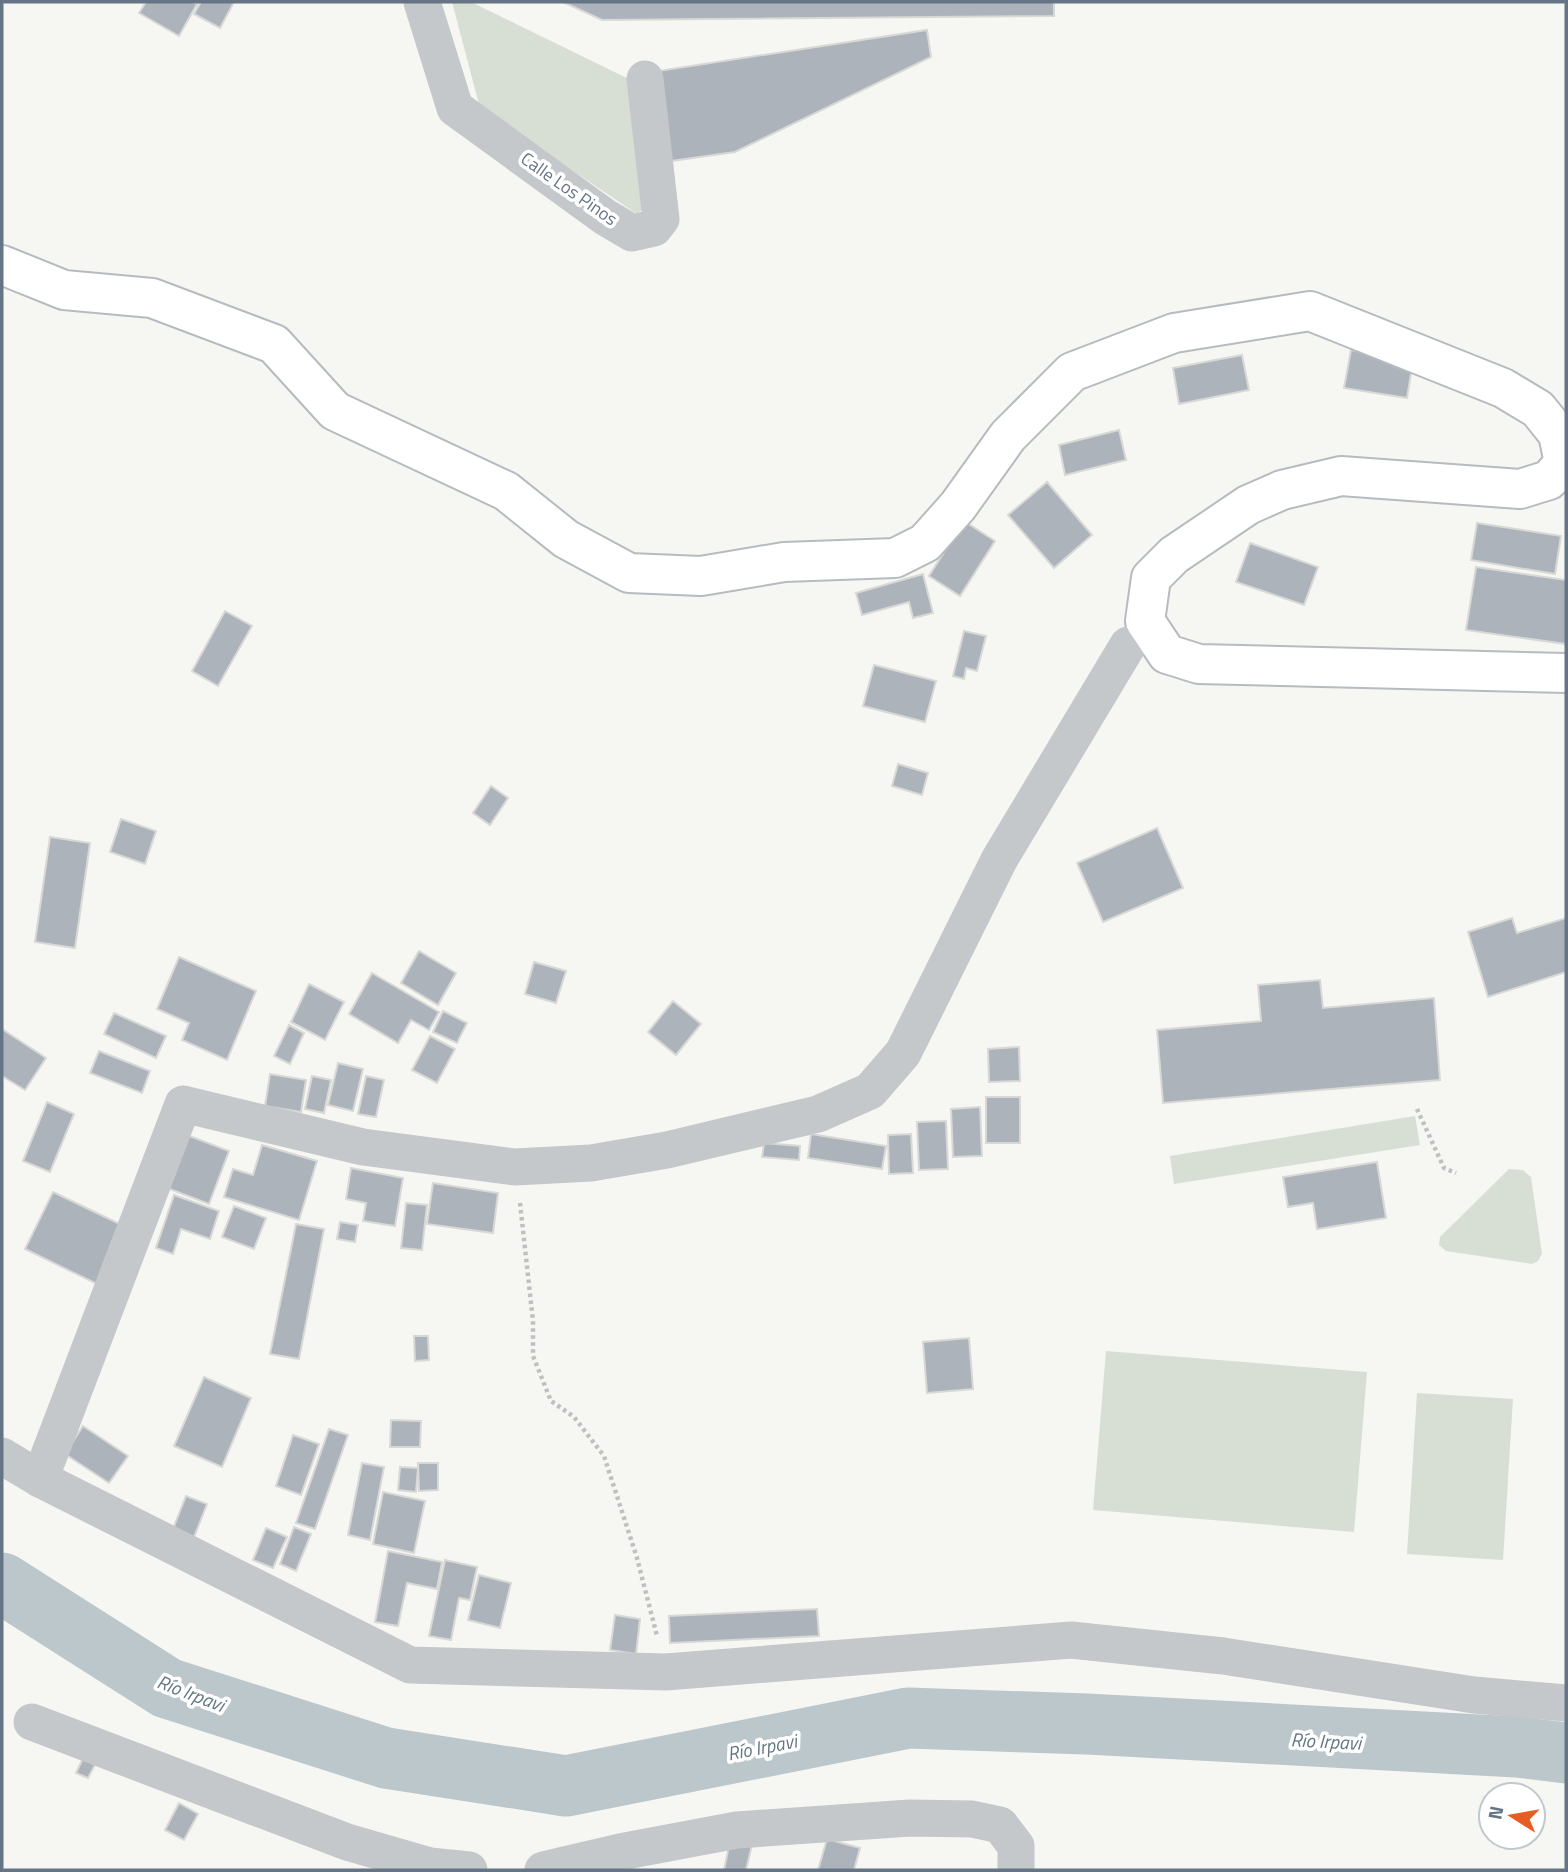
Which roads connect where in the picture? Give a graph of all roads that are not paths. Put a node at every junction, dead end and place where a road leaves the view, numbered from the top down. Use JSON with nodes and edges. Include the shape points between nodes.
{"nodes":[{"id":1,"x":422,"y":2,"type":"edge"},
{"id":2,"x":645,"y":79,"type":"dead end"},
{"id":3,"x":2,"y":265,"type":"edge"},
{"id":4,"x":1128,"y":645,"type":"dead end"},
{"id":5,"x":1566,"y":673,"type":"edge"},
{"id":6,"x":2,"y":1456,"type":"edge"},
{"id":7,"x":40,"y":1479,"type":"junction"},
{"id":8,"x":1566,"y":1703,"type":"edge"},
{"id":9,"x":32,"y":1722,"type":"dead end"},
{"id":10,"x":469,"y":1870,"type":"edge"},
{"id":11,"x":543,"y":1870,"type":"edge"},
{"id":12,"x":1016,"y":1870,"type":"edge"}],
"edges":[{"from":1,"to":2,"type":"street","name":"Calle Los Pinos","via":[[455,108],[632,233],[654,228],[661,219]]},
{"from":3,"to":5,"type":"street","via":[[64,290],[152,298],[274,344],[335,411],[506,491],[566,539],[629,573],[701,576],[784,562],[895,558],[925,543],[1008,436],[1072,372],[1174,333],[1310,311],[1503,388],[1538,409],[1558,434],[1564,464],[1549,480],[1520,489],[1341,476],[1282,490],[1248,505],[1174,555],[1151,578],[1145,621],[1167,654],[1199,664]]},
{"from":4,"to":7,"type":"street","via":[[999,860],[903,1053],[870,1091],[818,1114],[667,1150],[592,1163],[515,1167],[363,1147],[183,1104]]},
{"from":6,"to":7,"type":"street"},
{"from":7,"to":8,"type":"street","via":[[410,1665],[666,1672],[1071,1640],[1223,1656],[1474,1695]]},
{"from":9,"to":10,"type":"street","via":[[347,1842],[430,1866]]},
{"from":11,"to":12,"type":"street","via":[[737,1830],[922,1818],[1000,1825],[1016,1846]]}]}
